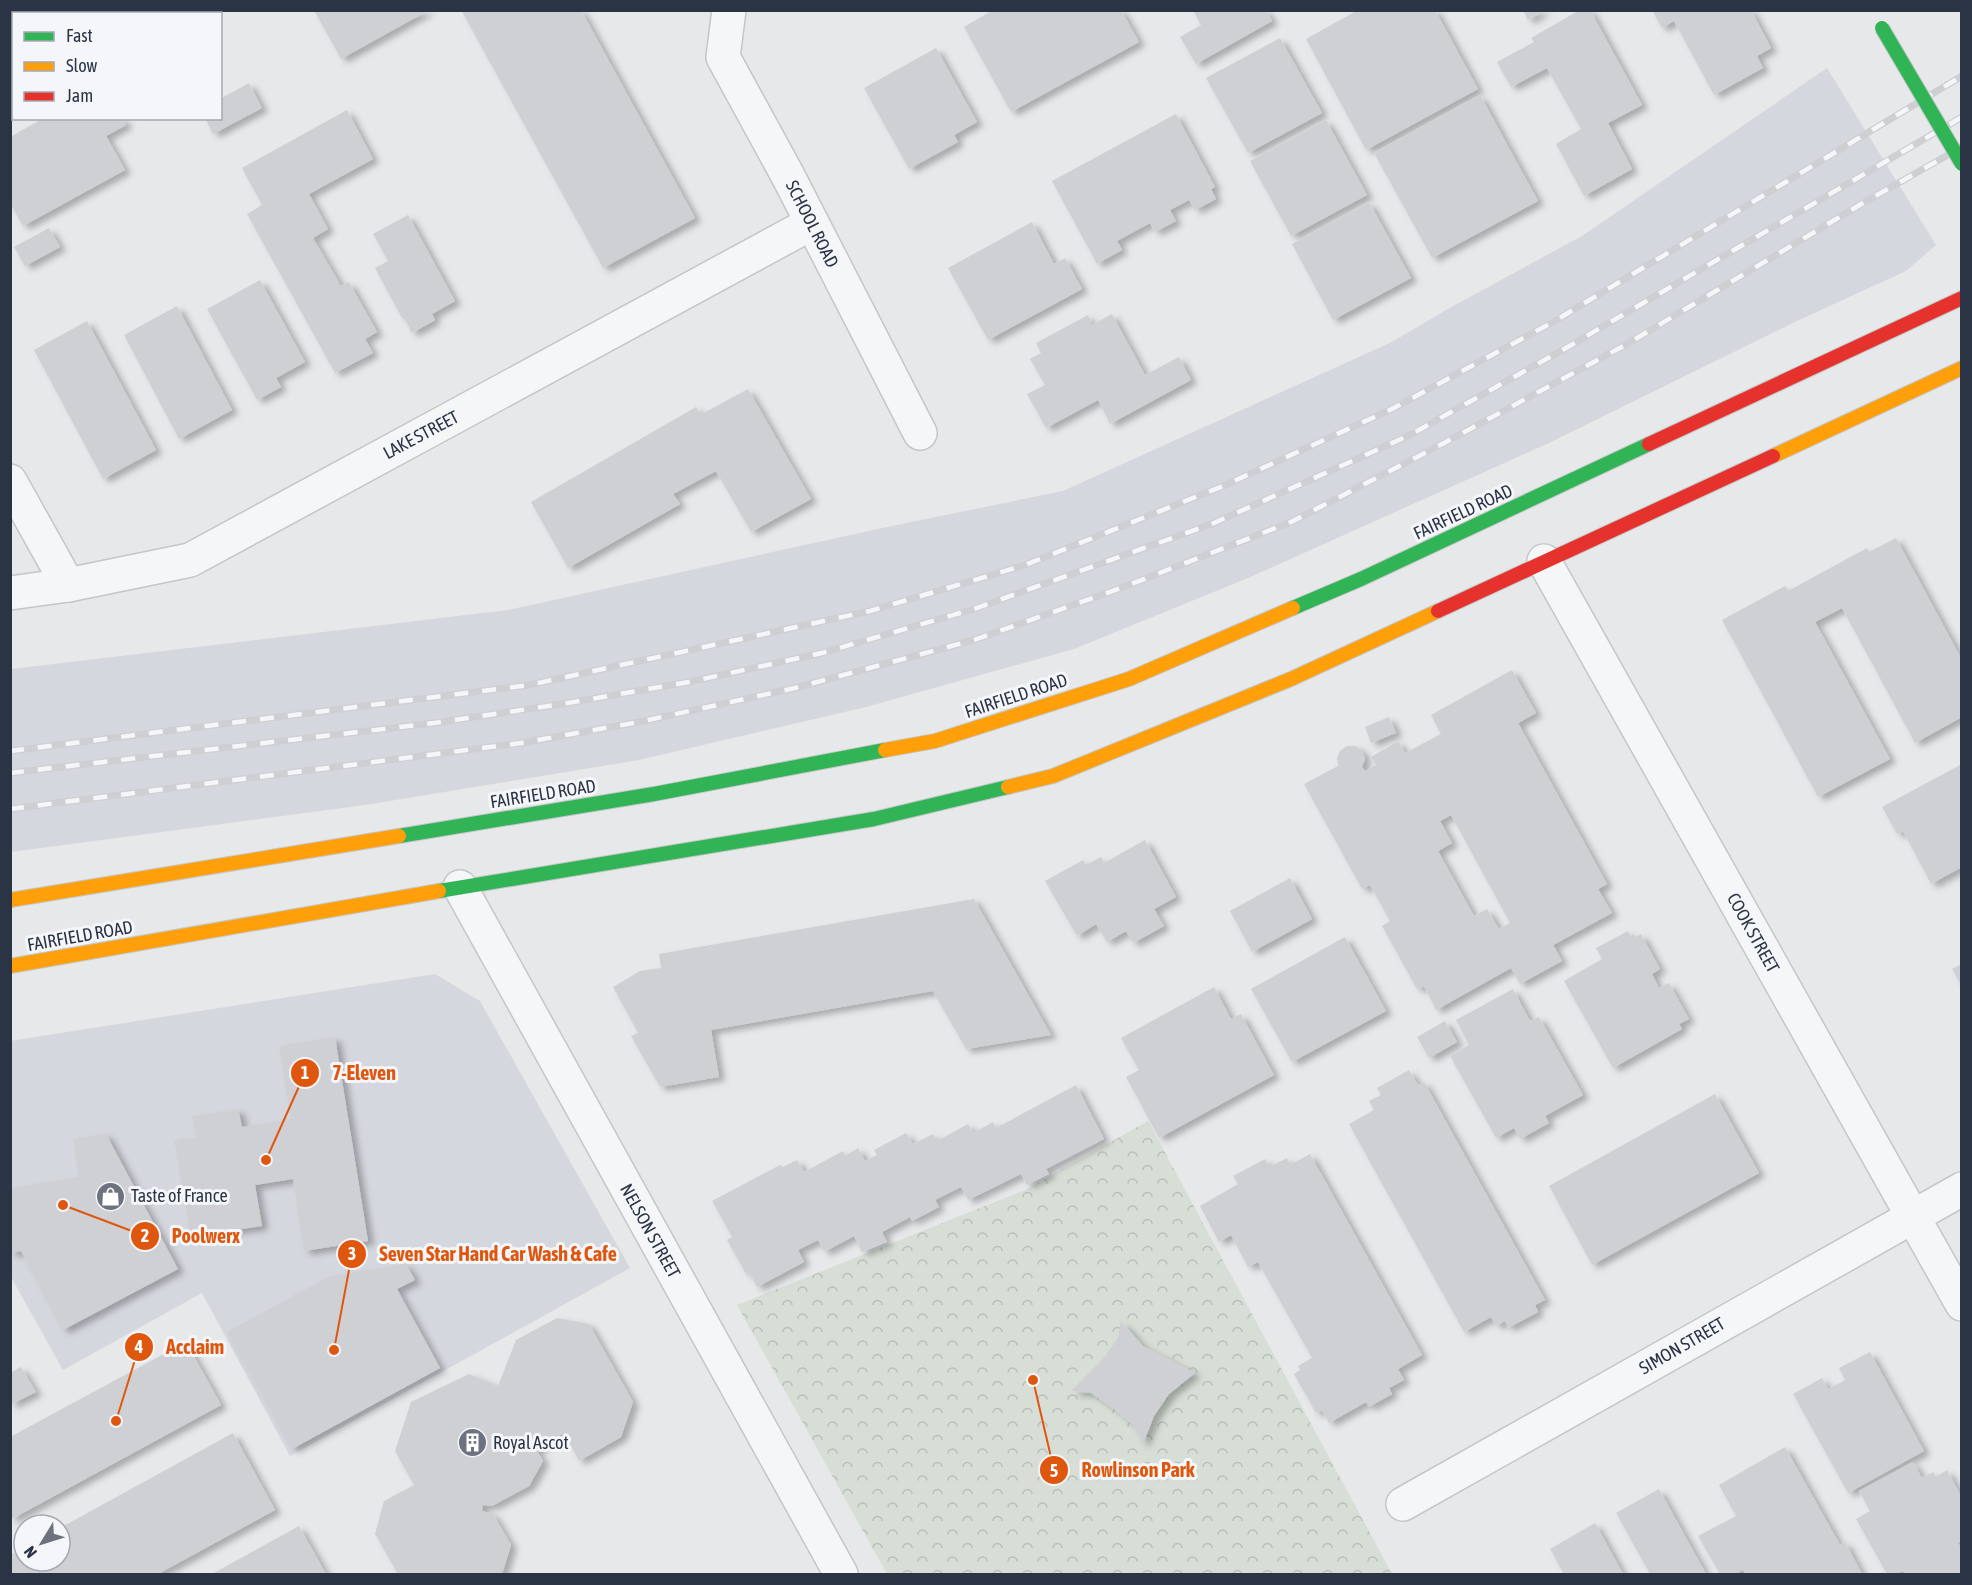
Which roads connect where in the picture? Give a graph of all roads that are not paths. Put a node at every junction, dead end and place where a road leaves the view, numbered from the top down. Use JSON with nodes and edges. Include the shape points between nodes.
{"nodes":[{"id":1,"x":729,"y":10,"type":"edge"},
{"id":2,"x":1880,"y":23,"type":"dead end"},
{"id":3,"x":1962,"y":164,"type":"edge"},
{"id":4,"x":812,"y":223,"type":"junction"},
{"id":5,"x":1962,"y":298,"type":"edge"},
{"id":6,"x":1962,"y":368,"type":"edge"},
{"id":7,"x":920,"y":433,"type":"dead end"},
{"id":8,"x":10,"y":481,"type":"edge"},
{"id":9,"x":1544,"y":561,"type":"junction"},
{"id":10,"x":68,"y":585,"type":"junction"},
{"id":11,"x":10,"y":592,"type":"edge"},
{"id":12,"x":460,"y":887,"type":"junction"},
{"id":13,"x":10,"y":900,"type":"edge"},
{"id":14,"x":10,"y":966,"type":"edge"},
{"id":15,"x":1962,"y":1189,"type":"edge"},
{"id":16,"x":1912,"y":1216,"type":"junction"},
{"id":17,"x":1962,"y":1304,"type":"edge"},
{"id":18,"x":1403,"y":1504,"type":"dead end"},
{"id":19,"x":841,"y":1575,"type":"edge"}],
"edges":[{"from":1,"to":4,"type":"street","name":"SCHOOL ROAD","via":[[723,57]]},
{"from":2,"to":3,"type":"main road","bridge":true},
{"from":4,"to":7,"type":"street","name":"SCHOOL ROAD"},
{"from":4,"to":10,"type":"street","name":"LAKE STREET","via":[[190,560]]},
{"from":5,"to":13,"type":"main road","name":"FAIRFIELD ROAD","via":[[1361,579],[1129,679],[935,741],[654,794]]},
{"from":6,"to":9,"type":"main road","name":"FAIRFIELD ROAD"},
{"from":8,"to":10,"type":"street"},
{"from":9,"to":12,"type":"main road","name":"FAIRFIELD ROAD","via":[[1291,679],[1053,776],[874,819]]},
{"from":9,"to":16,"type":"street","name":"COOK STREET"},
{"from":10,"to":11,"type":"street","name":"LAKE STREET"},
{"from":12,"to":14,"type":"main road","name":"FAIRFIELD ROAD"},
{"from":12,"to":19,"type":"street","name":"NELSON STREET"},
{"from":15,"to":16,"type":"street","name":"SIMON STREET"},
{"from":16,"to":17,"type":"street","name":"COOK STREET"},
{"from":16,"to":18,"type":"street","name":"SIMON STREET"}]}
